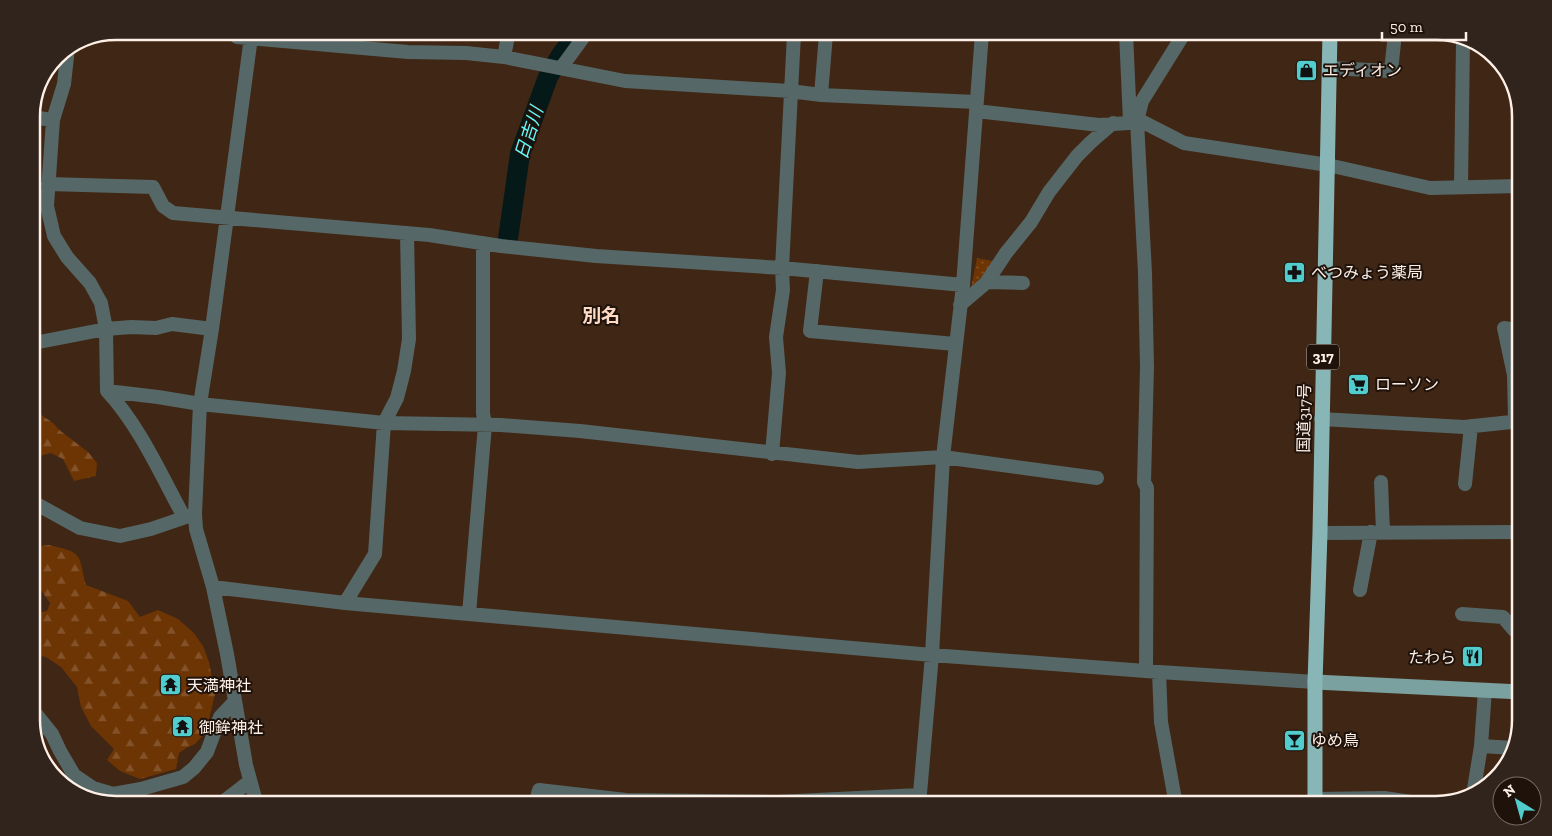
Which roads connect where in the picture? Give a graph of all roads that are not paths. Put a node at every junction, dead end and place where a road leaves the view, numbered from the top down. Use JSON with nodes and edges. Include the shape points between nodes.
{"nodes":[{"id":1,"x":251,"y":40,"type":"edge"},
{"id":2,"x":282,"y":40,"type":"edge"},
{"id":3,"x":507,"y":40,"type":"edge"},
{"id":4,"x":581,"y":40,"type":"edge"},
{"id":5,"x":794,"y":40,"type":"edge"},
{"id":6,"x":826,"y":40,"type":"edge"},
{"id":7,"x":981,"y":40,"type":"edge"},
{"id":8,"x":1127,"y":40,"type":"edge"},
{"id":9,"x":1180,"y":40,"type":"edge"},
{"id":10,"x":1330,"y":40,"type":"edge"},
{"id":11,"x":1394,"y":42,"type":"dead end"},
{"id":12,"x":1463,"y":45,"type":"edge"},
{"id":13,"x":504,"y":57,"type":"junction"},
{"id":14,"x":67,"y":58,"type":"edge"},
{"id":15,"x":561,"y":68,"type":"junction"},
{"id":16,"x":1329,"y":68,"type":"junction"},
{"id":17,"x":790,"y":91,"type":"junction"},
{"id":18,"x":821,"y":95,"type":"junction"},
{"id":19,"x":976,"y":106,"type":"junction"},
{"id":20,"x":40,"y":118,"type":"edge"},
{"id":21,"x":53,"y":120,"type":"junction"},
{"id":22,"x":1134,"y":122,"type":"junction"},
{"id":23,"x":1113,"y":123,"type":"junction"},
{"id":24,"x":1328,"y":165,"type":"junction"},
{"id":25,"x":48,"y":184,"type":"junction"},
{"id":26,"x":1512,"y":186,"type":"edge"},
{"id":27,"x":1461,"y":187,"type":"junction"},
{"id":28,"x":228,"y":217,"type":"junction"},
{"id":29,"x":407,"y":233,"type":"junction"},
{"id":30,"x":483,"y":243,"type":"junction"},
{"id":31,"x":782,"y":268,"type":"junction"},
{"id":32,"x":817,"y":271,"type":"junction"},
{"id":33,"x":987,"y":282,"type":"junction"},
{"id":34,"x":1023,"y":283,"type":"dead end"},
{"id":35,"x":963,"y":285,"type":"junction"},
{"id":36,"x":960,"y":305,"type":"junction"},
{"id":37,"x":106,"y":328,"type":"junction"},
{"id":38,"x":212,"y":329,"type":"junction"},
{"id":39,"x":1512,"y":329,"type":"edge"},
{"id":40,"x":40,"y":342,"type":"edge"},
{"id":41,"x":955,"y":344,"type":"junction"},
{"id":42,"x":1512,"y":366,"type":"edge"},
{"id":43,"x":107,"y":391,"type":"junction"},
{"id":44,"x":200,"y":404,"type":"junction"},
{"id":45,"x":1321,"y":419,"type":"junction"},
{"id":46,"x":1512,"y":421,"type":"edge"},
{"id":47,"x":384,"y":422,"type":"junction"},
{"id":48,"x":485,"y":424,"type":"junction"},
{"id":49,"x":1470,"y":426,"type":"junction"},
{"id":50,"x":772,"y":454,"type":"junction"},
{"id":51,"x":943,"y":457,"type":"junction"},
{"id":52,"x":1098,"y":478,"type":"dead end"},
{"id":53,"x":1381,"y":482,"type":"dead end"},
{"id":54,"x":1465,"y":484,"type":"dead end"},
{"id":55,"x":40,"y":506,"type":"edge"},
{"id":56,"x":189,"y":516,"type":"junction"},
{"id":57,"x":1377,"y":532,"type":"junction"},
{"id":58,"x":1512,"y":532,"type":"edge"},
{"id":59,"x":1320,"y":533,"type":"junction"},
{"id":60,"x":213,"y":587,"type":"junction"},
{"id":61,"x":1360,"y":590,"type":"dead end"},
{"id":62,"x":345,"y":603,"type":"junction"},
{"id":63,"x":469,"y":614,"type":"junction"},
{"id":64,"x":1462,"y":614,"type":"dead end"},
{"id":65,"x":1512,"y":628,"type":"edge"},
{"id":66,"x":932,"y":654,"type":"junction"},
{"id":67,"x":1152,"y":672,"type":"junction"},
{"id":68,"x":1315,"y":682,"type":"junction"},
{"id":69,"x":1485,"y":690,"type":"junction"},
{"id":70,"x":1512,"y":692,"type":"edge"},
{"id":71,"x":235,"y":701,"type":"junction"},
{"id":72,"x":40,"y":718,"type":"edge"},
{"id":73,"x":1481,"y":746,"type":"junction"},
{"id":74,"x":1507,"y":748,"type":"edge"},
{"id":75,"x":250,"y":781,"type":"junction"},
{"id":76,"x":1475,"y":786,"type":"edge"},
{"id":77,"x":231,"y":796,"type":"edge"},
{"id":78,"x":254,"y":796,"type":"edge"},
{"id":79,"x":537,"y":796,"type":"edge"},
{"id":80,"x":591,"y":796,"type":"edge"},
{"id":81,"x":919,"y":796,"type":"edge"},
{"id":82,"x":1174,"y":796,"type":"edge"},
{"id":83,"x":1315,"y":796,"type":"edge"}],
"edges":[{"from":1,"to":28,"type":"street"},
{"from":2,"to":13,"type":"street"},
{"from":3,"to":13,"type":"street"},
{"from":4,"to":15,"type":"street"},
{"from":5,"to":17,"type":"street"},
{"from":6,"to":18,"type":"street"},
{"from":7,"to":19,"type":"street"},
{"from":8,"to":22,"type":"street"},
{"from":9,"to":22,"type":"street","via":[[1142,101]]},
{"from":10,"to":16,"type":"highway","name":"国道317号","number":"317"},
{"from":11,"to":16,"type":"street","via":[[1391,71]]},
{"from":12,"to":27,"type":"street"},
{"from":13,"to":15,"type":"street"},
{"from":14,"to":21,"type":"street","via":[[64,84]]},
{"from":15,"to":17,"type":"street","via":[[625,81]]},
{"from":16,"to":24,"type":"highway","name":"国道317号","number":"317"},
{"from":17,"to":18,"type":"street"},
{"from":17,"to":31,"type":"street"},
{"from":18,"to":19,"type":"street"},
{"from":19,"to":23,"type":"street","via":[[1099,125]]},
{"from":19,"to":35,"type":"street"},
{"from":20,"to":21,"type":"street"},
{"from":21,"to":25,"type":"street"},
{"from":22,"to":23,"type":"street"},
{"from":22,"to":24,"type":"street","via":[[1143,122],[1184,143]]},
{"from":22,"to":67,"type":"street","via":[[1145,274],[1144,482],[1147,488]]},
{"from":23,"to":33,"type":"street","via":[[1077,156]]},
{"from":24,"to":27,"type":"street","via":[[1430,188]]},
{"from":24,"to":45,"type":"highway","name":"国道317号","number":"317"},
{"from":25,"to":28,"type":"street","via":[[153,187],[163,206],[173,213]]},
{"from":25,"to":37,"type":"street","via":[[47,206],[54,236],[101,303]]},
{"from":26,"to":27,"type":"street"},
{"from":28,"to":29,"type":"street"},
{"from":28,"to":38,"type":"street"},
{"from":29,"to":30,"type":"street"},
{"from":29,"to":47,"type":"street","via":[[409,339],[397,398]]},
{"from":30,"to":31,"type":"street","via":[[596,256]]},
{"from":30,"to":48,"type":"street"},
{"from":31,"to":32,"type":"street"},
{"from":31,"to":50,"type":"street","via":[[783,290],[776,337],[779,373]]},
{"from":32,"to":35,"type":"street"},
{"from":32,"to":41,"type":"street","via":[[810,331]]},
{"from":33,"to":34,"type":"street"},
{"from":33,"to":36,"type":"street"},
{"from":35,"to":36,"type":"street"},
{"from":36,"to":41,"type":"street"},
{"from":37,"to":38,"type":"street","via":[[156,328],[172,324]]},
{"from":37,"to":40,"type":"street"},
{"from":37,"to":43,"type":"street"},
{"from":38,"to":44,"type":"street"},
{"from":39,"to":42,"type":"street","via":[[1504,328]]},
{"from":41,"to":51,"type":"street"},
{"from":43,"to":44,"type":"street"},
{"from":43,"to":56,"type":"street","via":[[116,400]]},
{"from":44,"to":47,"type":"street"},
{"from":44,"to":56,"type":"street"},
{"from":45,"to":49,"type":"street"},
{"from":45,"to":59,"type":"highway","name":"国道317号","number":"317"},
{"from":46,"to":49,"type":"street"},
{"from":47,"to":48,"type":"street"},
{"from":47,"to":62,"type":"street","via":[[375,554]]},
{"from":48,"to":50,"type":"street","via":[[580,431]]},
{"from":48,"to":63,"type":"street"},
{"from":49,"to":54,"type":"street"},
{"from":50,"to":51,"type":"street","via":[[858,462]]},
{"from":51,"to":52,"type":"street"},
{"from":51,"to":66,"type":"street"},
{"from":53,"to":57,"type":"street"},
{"from":55,"to":56,"type":"street","via":[[80,528],[120,536]]},
{"from":56,"to":60,"type":"street"},
{"from":57,"to":58,"type":"street"},
{"from":57,"to":59,"type":"street"},
{"from":57,"to":61,"type":"street"},
{"from":59,"to":68,"type":"highway","name":"国道317号","number":"317"},
{"from":60,"to":62,"type":"street"},
{"from":60,"to":71,"type":"street"},
{"from":62,"to":63,"type":"street"},
{"from":63,"to":66,"type":"street"},
{"from":64,"to":65,"type":"street","via":[[1503,617]]},
{"from":66,"to":67,"type":"street"},
{"from":66,"to":81,"type":"street"},
{"from":67,"to":68,"type":"street"},
{"from":67,"to":82,"type":"street"},
{"from":68,"to":69,"type":"main road"},
{"from":68,"to":83,"type":"highway","name":"国道317号","number":"317"},
{"from":69,"to":70,"type":"main road"},
{"from":69,"to":73,"type":"street"},
{"from":71,"to":72,"type":"street","via":[[220,716],[207,752],[194,768],[183,776],[113,794],[93,788],[74,775]]},
{"from":71,"to":75,"type":"street"},
{"from":73,"to":74,"type":"street"},
{"from":73,"to":76,"type":"street"},
{"from":75,"to":77,"type":"street"},
{"from":75,"to":78,"type":"street"},
{"from":79,"to":80,"type":"street","via":[[539,790]]}]}
